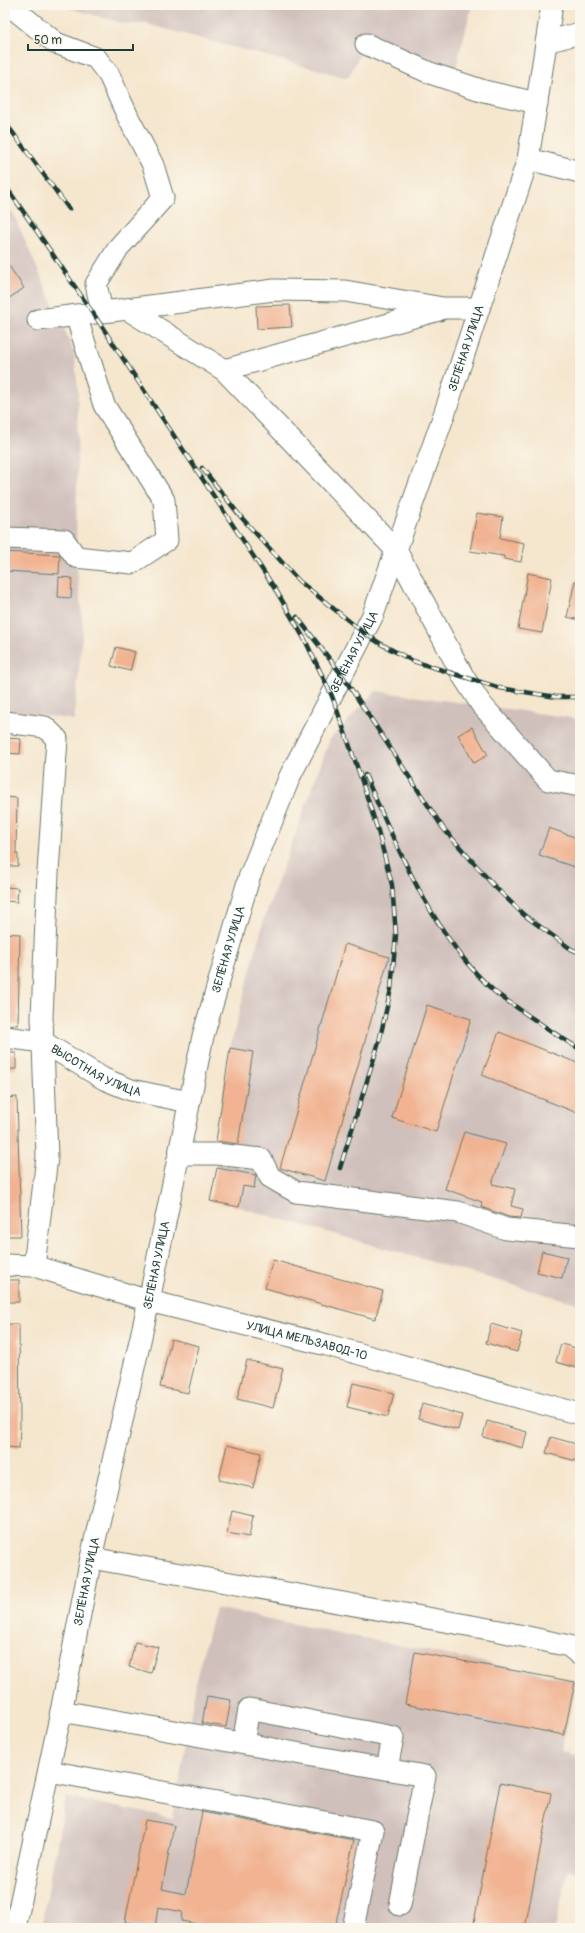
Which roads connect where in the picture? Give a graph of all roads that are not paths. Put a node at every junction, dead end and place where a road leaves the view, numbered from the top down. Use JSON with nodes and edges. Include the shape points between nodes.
{"nodes":[{"id":1,"x":9,"y":5,"type":"edge"},
{"id":2,"x":552,"y":5,"type":"edge"},
{"id":3,"x":580,"y":33,"type":"edge"},
{"id":4,"x":546,"y":42,"type":"junction"},
{"id":5,"x":366,"y":44,"type":"dead end"},
{"id":6,"x":536,"y":103,"type":"junction"},
{"id":7,"x":528,"y":159,"type":"junction"},
{"id":8,"x":580,"y":172,"type":"edge"},
{"id":9,"x":443,"y":308,"type":"junction"},
{"id":10,"x":479,"y":308,"type":"junction"},
{"id":11,"x":127,"y":309,"type":"junction"},
{"id":12,"x":102,"y":312,"type":"junction"},
{"id":13,"x":76,"y":315,"type":"junction"},
{"id":14,"x":38,"y":320,"type":"dead end"},
{"id":15,"x":224,"y":370,"type":"junction"},
{"id":16,"x":5,"y":538,"type":"edge"},
{"id":17,"x":396,"y":550,"type":"junction"},
{"id":18,"x":5,"y":722,"type":"edge"},
{"id":19,"x":580,"y":786,"type":"edge"},
{"id":20,"x":5,"y":1037,"type":"edge"},
{"id":21,"x":43,"y":1042,"type":"junction"},
{"id":22,"x":189,"y":1102,"type":"junction"},
{"id":23,"x":179,"y":1154,"type":"junction"},
{"id":24,"x":580,"y":1236,"type":"edge"},
{"id":25,"x":5,"y":1265,"type":"edge"},
{"id":26,"x":34,"y":1266,"type":"junction"},
{"id":27,"x":150,"y":1301,"type":"junction"},
{"id":28,"x":580,"y":1414,"type":"edge"},
{"id":29,"x":91,"y":1558,"type":"junction"},
{"id":30,"x":580,"y":1655,"type":"edge"},
{"id":31,"x":61,"y":1711,"type":"junction"},
{"id":32,"x":243,"y":1743,"type":"junction"},
{"id":33,"x":387,"y":1769,"type":"junction"},
{"id":34,"x":48,"y":1771,"type":"junction"},
{"id":35,"x":400,"y":1905,"type":"dead end"},
{"id":36,"x":15,"y":1928,"type":"edge"},
{"id":37,"x":353,"y":1928,"type":"edge"}],
"edges":[{"from":1,"to":12,"type":"street","via":[[56,43],[96,58],[109,75],[153,165],[163,198],[119,247],[96,284]]},
{"from":2,"to":4,"type":"street","name":"ЗЕЛЁНАЯ УЛИЦА"},
{"from":3,"to":4,"type":"street"},
{"from":4,"to":6,"type":"street","name":"ЗЕЛЁНАЯ УЛИЦА"},
{"from":5,"to":6,"type":"street","via":[[430,73],[484,91]]},
{"from":6,"to":7,"type":"street","name":"ЗЕЛЁНАЯ УЛИЦА"},
{"from":7,"to":8,"type":"street"},
{"from":7,"to":10,"type":"street","name":"ЗЕЛЁНАЯ УЛИЦА"},
{"from":9,"to":10,"type":"street"},
{"from":9,"to":11,"type":"street","via":[[345,291],[274,290]]},
{"from":9,"to":15,"type":"street"},
{"from":10,"to":17,"type":"street","name":"ЗЕЛЁНАЯ УЛИЦА"},
{"from":11,"to":12,"type":"street"},
{"from":11,"to":15,"type":"street"},
{"from":12,"to":13,"type":"street"},
{"from":13,"to":14,"type":"street"},
{"from":13,"to":16,"type":"street","via":[[104,404],[164,500],[166,540],[132,563],[76,557],[64,540]]},
{"from":15,"to":17,"type":"street"},
{"from":17,"to":19,"type":"street","via":[[463,676],[481,704],[548,780]]},
{"from":17,"to":22,"type":"street","name":"ЗЕЛЁНАЯ УЛИЦА","via":[[373,615],[290,776],[249,878],[203,1036]]},
{"from":18,"to":21,"type":"street","via":[[45,727],[57,739],[48,872]]},
{"from":20,"to":21,"type":"street","name":"ВЫСОТНАЯ УЛИЦА"},
{"from":21,"to":22,"type":"street","name":"ВЫСОТНАЯ УЛИЦА","via":[[104,1078],[131,1090]]},
{"from":21,"to":26,"type":"street","via":[[48,1157]]},
{"from":22,"to":23,"type":"street","name":"ЗЕЛЁНАЯ УЛИЦА"},
{"from":23,"to":24,"type":"street","via":[[216,1154],[260,1159],[270,1177],[296,1192],[458,1212],[506,1229]]},
{"from":23,"to":27,"type":"street","name":"ЗЕЛЁНАЯ УЛИЦА"},
{"from":25,"to":26,"type":"street","name":"УЛИЦА МЕЛЬЗАВОД-10"},
{"from":26,"to":27,"type":"street","name":"УЛИЦА МЕЛЬЗАВОД-10"},
{"from":27,"to":28,"type":"street","name":"УЛИЦА МЕЛЬЗАВОД-10","via":[[327,1345]]},
{"from":27,"to":29,"type":"street","name":"ЗЕЛЁНАЯ УЛИЦА"},
{"from":29,"to":30,"type":"street","via":[[500,1630],[569,1646]]},
{"from":29,"to":31,"type":"street","name":"ЗЕЛЁНАЯ УЛИЦА"},
{"from":31,"to":32,"type":"street"},
{"from":31,"to":34,"type":"street","name":"ЗЕЛЁНАЯ УЛИЦА"},
{"from":32,"to":33,"type":"street"},
{"from":32,"to":33,"type":"street","via":[[249,1709],[393,1737]]},
{"from":33,"to":35,"type":"street","via":[[425,1776]]},
{"from":34,"to":36,"type":"street","name":"ЗЕЛЁНАЯ УЛИЦА"},
{"from":34,"to":37,"type":"street","via":[[373,1831]]}]}
